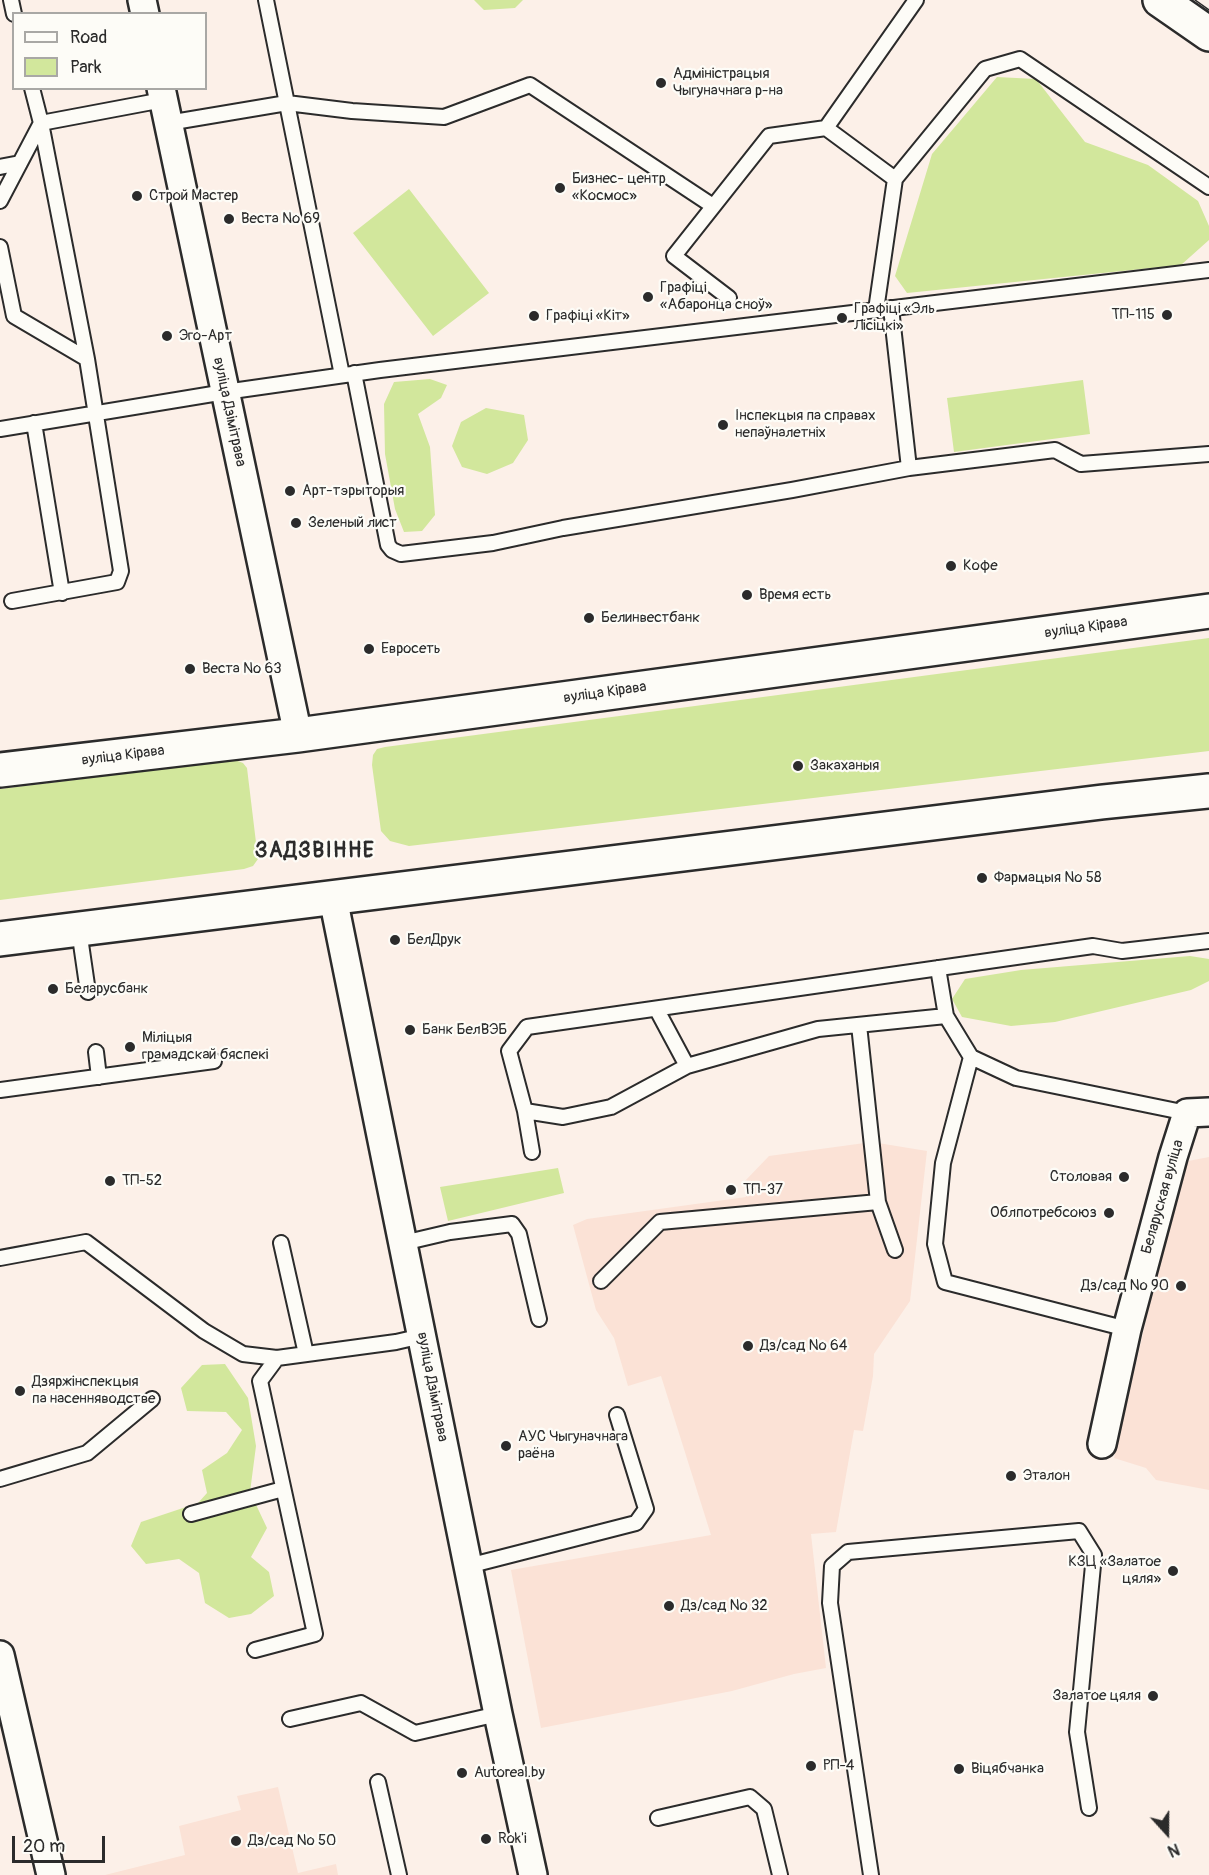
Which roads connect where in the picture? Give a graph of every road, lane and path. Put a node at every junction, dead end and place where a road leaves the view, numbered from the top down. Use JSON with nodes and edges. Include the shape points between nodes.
{"nodes":[{"id":1,"x":266,"y":0,"type":"edge"},
{"id":2,"x":916,"y":0,"type":"edge"},
{"id":3,"x":1160,"y":0,"type":"edge"},
{"id":4,"x":1209,"y":34,"type":"edge"},
{"id":5,"x":33,"y":90,"type":"edge"},
{"id":6,"x":287,"y":103,"type":"junction"},
{"id":7,"x":164,"y":104,"type":"edge"},
{"id":8,"x":41,"y":123,"type":"junction"},
{"id":9,"x":826,"y":128,"type":"junction"},
{"id":10,"x":20,"y":163,"type":"junction"},
{"id":11,"x":0,"y":167,"type":"edge"},
{"id":12,"x":895,"y":179,"type":"junction"},
{"id":13,"x":1209,"y":187,"type":"edge"},
{"id":14,"x":0,"y":201,"type":"edge"},
{"id":15,"x":713,"y":206,"type":"junction"},
{"id":16,"x":0,"y":247,"type":"edge"},
{"id":17,"x":1209,"y":270,"type":"edge"},
{"id":18,"x":729,"y":298,"type":"dead end"},
{"id":19,"x":891,"y":308,"type":"junction"},
{"id":20,"x":876,"y":310,"type":"junction"},
{"id":21,"x":87,"y":359,"type":"junction"},
{"id":22,"x":348,"y":374,"type":"junction"},
{"id":23,"x":225,"y":392,"type":"junction"},
{"id":24,"x":95,"y":413,"type":"junction"},
{"id":25,"x":34,"y":423,"type":"junction"},
{"id":26,"x":0,"y":429,"type":"edge"},
{"id":27,"x":1209,"y":454,"type":"edge"},
{"id":28,"x":909,"y":468,"type":"junction"},
{"id":29,"x":62,"y":593,"type":"junction"},
{"id":30,"x":12,"y":601,"type":"dead end"},
{"id":31,"x":1209,"y":611,"type":"edge"},
{"id":32,"x":298,"y":735,"type":"junction"},
{"id":33,"x":0,"y":770,"type":"edge"},
{"id":34,"x":1209,"y":791,"type":"edge"},
{"id":35,"x":333,"y":898,"type":"junction"},
{"id":36,"x":79,"y":930,"type":"junction"},
{"id":37,"x":0,"y":939,"type":"edge"},
{"id":38,"x":1209,"y":940,"type":"edge"},
{"id":39,"x":938,"y":968,"type":"junction"},
{"id":40,"x":88,"y":992,"type":"dead end"},
{"id":41,"x":657,"y":1010,"type":"junction"},
{"id":42,"x":946,"y":1016,"type":"junction"},
{"id":43,"x":859,"y":1025,"type":"junction"},
{"id":44,"x":96,"y":1052,"type":"dead end"},
{"id":45,"x":971,"y":1057,"type":"junction"},
{"id":46,"x":214,"y":1061,"type":"dead end"},
{"id":47,"x":687,"y":1066,"type":"junction"},
{"id":48,"x":99,"y":1077,"type":"junction"},
{"id":49,"x":0,"y":1090,"type":"edge"},
{"id":50,"x":525,"y":1111,"type":"junction"},
{"id":51,"x":1198,"y":1113,"type":"edge"},
{"id":52,"x":532,"y":1152,"type":"dead end"},
{"id":53,"x":878,"y":1202,"type":"junction"},
{"id":54,"x":281,"y":1243,"type":"dead end"},
{"id":55,"x":403,"y":1243,"type":"junction"},
{"id":56,"x":895,"y":1250,"type":"dead end"},
{"id":57,"x":0,"y":1257,"type":"edge"},
{"id":58,"x":601,"y":1281,"type":"dead end"},
{"id":59,"x":539,"y":1319,"type":"dead end"},
{"id":60,"x":1127,"y":1329,"type":"junction"},
{"id":61,"x":422,"y":1336,"type":"junction"},
{"id":62,"x":306,"y":1354,"type":"junction"},
{"id":63,"x":277,"y":1358,"type":"junction"},
{"id":64,"x":152,"y":1399,"type":"dead end"},
{"id":65,"x":617,"y":1415,"type":"dead end"},
{"id":66,"x":1102,"y":1444,"type":"dead end"},
{"id":67,"x":0,"y":1479,"type":"edge"},
{"id":68,"x":283,"y":1489,"type":"junction"},
{"id":69,"x":191,"y":1514,"type":"dead end"},
{"id":70,"x":468,"y":1566,"type":"junction"},
{"id":71,"x":255,"y":1650,"type":"dead end"},
{"id":72,"x":1,"y":1666,"type":"edge"},
{"id":73,"x":498,"y":1714,"type":"junction"},
{"id":74,"x":290,"y":1719,"type":"dead end"},
{"id":75,"x":378,"y":1782,"type":"dead end"},
{"id":76,"x":1089,"y":1808,"type":"dead end"},
{"id":77,"x":658,"y":1818,"type":"dead end"},
{"id":78,"x":51,"y":1875,"type":"edge"},
{"id":79,"x":399,"y":1875,"type":"edge"},
{"id":80,"x":533,"y":1875,"type":"edge"},
{"id":81,"x":780,"y":1875,"type":"edge"},
{"id":82,"x":871,"y":1875,"type":"edge"}],
"edges":[{"from":1,"to":6,"type":"lane"},
{"from":2,"to":9,"type":"lane"},
{"from":3,"to":4,"type":"main road"},
{"from":5,"to":8,"type":"lane"},
{"from":6,"to":7,"type":"lane"},
{"from":6,"to":15,"type":"lane","via":[[444,117],[530,85]]},
{"from":6,"to":22,"type":"lane"},
{"from":7,"to":8,"type":"lane"},
{"from":7,"to":23,"type":"street","name":"вуліца Дзімітрава"},
{"from":8,"to":10,"type":"lane"},
{"from":8,"to":21,"type":"lane"},
{"from":9,"to":12,"type":"lane"},
{"from":9,"to":15,"type":"lane","via":[[769,136]]},
{"from":10,"to":11,"type":"lane"},
{"from":10,"to":14,"type":"lane"},
{"from":12,"to":13,"type":"lane","via":[[985,69],[1020,59]]},
{"from":12,"to":20,"type":"lane"},
{"from":15,"to":18,"type":"lane","via":[[674,256]]},
{"from":16,"to":21,"type":"lane","via":[[14,316]]},
{"from":17,"to":19,"type":"lane"},
{"from":19,"to":20,"type":"lane"},
{"from":19,"to":28,"type":"lane"},
{"from":20,"to":22,"type":"lane"},
{"from":21,"to":24,"type":"lane"},
{"from":22,"to":23,"type":"lane"},
{"from":22,"to":28,"type":"lane","via":[[388,545],[400,554],[493,543]]},
{"from":23,"to":24,"type":"lane"},
{"from":23,"to":32,"type":"street","name":"вуліца Дзімітрава"},
{"from":24,"to":25,"type":"lane"},
{"from":24,"to":29,"type":"lane","via":[[121,571],[117,582]]},
{"from":25,"to":26,"type":"lane"},
{"from":25,"to":29,"type":"lane"},
{"from":27,"to":28,"type":"lane","via":[[1081,464],[1055,450]]},
{"from":29,"to":30,"type":"lane"},
{"from":31,"to":32,"type":"main road","name":"вуліца Кірава"},
{"from":32,"to":33,"type":"main road","name":"вуліца Кірава"},
{"from":34,"to":35,"type":"main road"},
{"from":35,"to":36,"type":"main road"},
{"from":35,"to":55,"type":"street","name":"вуліца Дзімітрава"},
{"from":36,"to":37,"type":"main road"},
{"from":36,"to":40,"type":"lane"},
{"from":38,"to":39,"type":"lane","via":[[1122,951],[1093,946]]},
{"from":39,"to":41,"type":"lane"},
{"from":39,"to":42,"type":"lane"},
{"from":41,"to":47,"type":"lane"},
{"from":41,"to":50,"type":"lane","via":[[527,1028],[509,1051]]},
{"from":42,"to":43,"type":"lane"},
{"from":42,"to":45,"type":"lane"},
{"from":43,"to":47,"type":"lane","via":[[818,1029]]},
{"from":43,"to":53,"type":"lane"},
{"from":44,"to":48,"type":"lane"},
{"from":45,"to":51,"type":"lane","via":[[1016,1078]]},
{"from":45,"to":60,"type":"lane","via":[[943,1163],[935,1244],[945,1282]]},
{"from":46,"to":48,"type":"lane"},
{"from":47,"to":50,"type":"lane","via":[[611,1107],[563,1117]]},
{"from":48,"to":49,"type":"lane"},
{"from":50,"to":52,"type":"lane"},
{"from":51,"to":60,"type":"street","name":"Беларуская вуліца","via":[[1173,1157]]},
{"from":53,"to":56,"type":"lane"},
{"from":53,"to":58,"type":"lane","via":[[660,1222]]},
{"from":54,"to":62,"type":"lane"},
{"from":55,"to":59,"type":"lane","via":[[512,1224],[519,1234]]},
{"from":55,"to":61,"type":"street","name":"вуліца Дзімітрава"},
{"from":57,"to":63,"type":"lane","via":[[87,1242],[204,1332],[243,1354]]},
{"from":60,"to":66,"type":"street","name":"Беларуская вуліца"},
{"from":61,"to":62,"type":"lane"},
{"from":61,"to":70,"type":"street","name":"вуліца Дзімітрава"},
{"from":62,"to":63,"type":"lane"},
{"from":63,"to":68,"type":"lane","via":[[260,1381]]},
{"from":64,"to":67,"type":"lane","via":[[87,1453]]},
{"from":65,"to":70,"type":"lane","via":[[646,1509],[636,1523]]},
{"from":68,"to":69,"type":"lane"},
{"from":68,"to":71,"type":"lane","via":[[315,1634]]},
{"from":70,"to":73,"type":"street","name":"вуліца Дзімітрава"},
{"from":72,"to":78,"type":"street"},
{"from":73,"to":74,"type":"lane","via":[[415,1733],[361,1703]]},
{"from":73,"to":80,"type":"street","name":"вуліца Дзімітрава"},
{"from":75,"to":79,"type":"lane"},
{"from":76,"to":82,"type":"lane","via":[[1077,1732],[1094,1555],[1078,1531],[848,1552],[832,1566],[830,1603]]},
{"from":77,"to":81,"type":"lane","via":[[750,1797],[764,1809]]}]}
